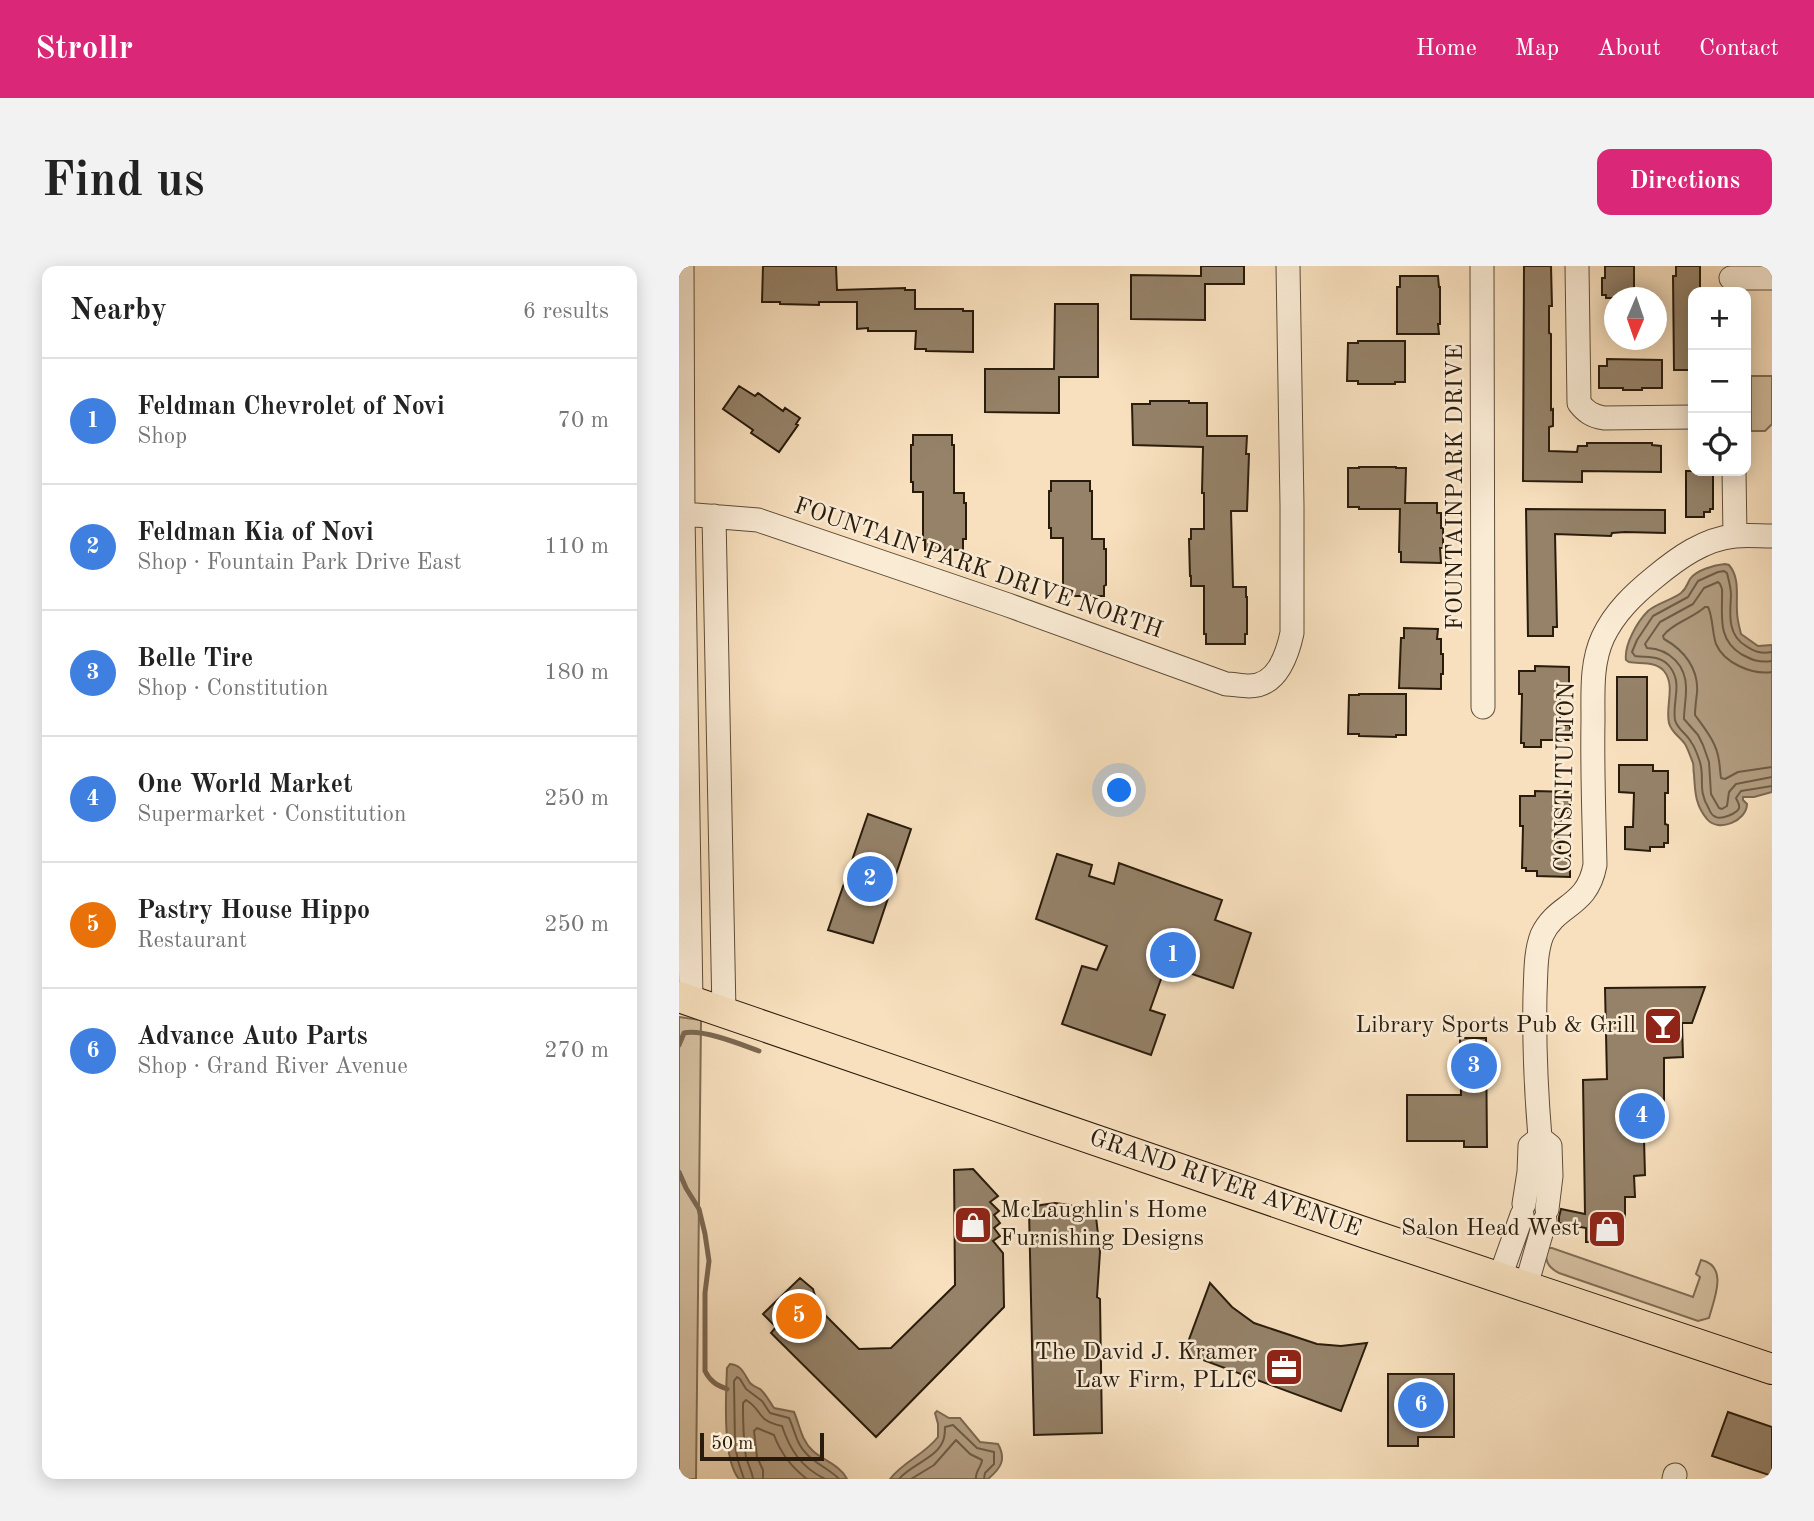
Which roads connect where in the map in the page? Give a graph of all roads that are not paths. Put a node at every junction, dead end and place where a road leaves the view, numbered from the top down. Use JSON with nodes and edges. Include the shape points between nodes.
{"nodes":[{"id":1,"x":682,"y":266,"type":"edge"},
{"id":2,"x":1288,"y":266,"type":"edge"},
{"id":3,"x":1482,"y":266,"type":"edge"},
{"id":4,"x":1577,"y":266,"type":"edge"},
{"id":5,"x":1772,"y":278,"type":"edge"},
{"id":6,"x":1731,"y":279,"type":"edge"},
{"id":7,"x":1688,"y":417,"type":"edge"},
{"id":8,"x":1734,"y":476,"type":"edge"},
{"id":9,"x":683,"y":514,"type":"junction"},
{"id":10,"x":714,"y":516,"type":"junction"},
{"id":11,"x":1734,"y":536,"type":"junction"},
{"id":12,"x":1772,"y":536,"type":"edge"},
{"id":13,"x":1483,"y":707,"type":"dead end"},
{"id":14,"x":685,"y":999,"type":"edge"},
{"id":15,"x":724,"y":1012,"type":"junction"},
{"id":16,"x":1541,"y":1138,"type":"junction"},
{"id":17,"x":1513,"y":1281,"type":"junction"},
{"id":18,"x":1772,"y":1369,"type":"edge"}],
"edges":[{"from":1,"to":9,"type":"street"},
{"from":2,"to":10,"type":"street","name":"FOUNTAIN PARK DRIVE NORTH","via":[[1292,633],[1288,652],[1273,678],[1252,686],[1226,684],[758,520]]},
{"from":3,"to":13,"type":"street","name":"FOUNTAINPARK DRIVE"},
{"from":4,"to":7,"type":"street","via":[[1579,403],[1593,416],[1604,418]]},
{"from":5,"to":6,"type":"street"},
{"from":8,"to":11,"type":"street"},
{"from":9,"to":10,"type":"street","name":"FOUNTAIN PARK DRIVE NORTH"},
{"from":9,"to":14,"type":"street"},
{"from":10,"to":15,"type":"street"},
{"from":11,"to":12,"type":"street","name":"CONSTITUTION"},
{"from":11,"to":16,"type":"street","name":"CONSTITUTION","via":[[1687,553],[1645,585],[1612,621],[1599,648],[1593,673],[1593,879],[1581,897],[1547,926],[1538,951],[1534,1043]]},
{"from":14,"to":15,"type":"main road","name":"GRAND RIVER AVENUE"},
{"from":15,"to":17,"type":"main road","name":"GRAND RIVER AVENUE"},
{"from":16,"to":17,"type":"street","name":"CONSTITUTION","via":[[1530,1146]]},
{"from":16,"to":17,"type":"street","name":"CONSTITUTION","via":[[1551,1153],[1546,1214]]},
{"from":17,"to":18,"type":"main road","name":"GRAND RIVER AVENUE"}]}
